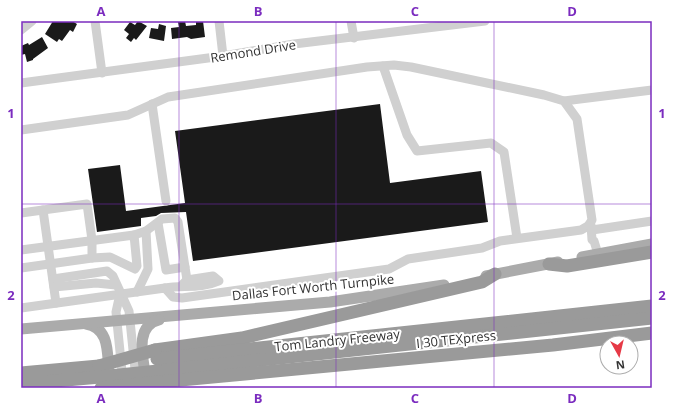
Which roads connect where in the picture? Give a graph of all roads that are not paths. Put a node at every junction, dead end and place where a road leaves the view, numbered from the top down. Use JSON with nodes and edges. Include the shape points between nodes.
{"nodes":[{"id":1,"x":95,"y":21,"type":"edge"},
{"id":2,"x":219,"y":21,"type":"edge"},
{"id":3,"x":350,"y":21,"type":"edge"},
{"id":4,"x":485,"y":21,"type":"edge"},
{"id":5,"x":32,"y":22,"type":"edge"},
{"id":6,"x":416,"y":26,"type":"edge"},
{"id":7,"x":21,"y":30,"type":"edge"},
{"id":8,"x":354,"y":38,"type":"junction"},
{"id":9,"x":223,"y":56,"type":"junction"},
{"id":10,"x":383,"y":66,"type":"junction"},
{"id":11,"x":102,"y":73,"type":"junction"},
{"id":12,"x":21,"y":83,"type":"edge"},
{"id":13,"x":652,"y":90,"type":"edge"},
{"id":14,"x":564,"y":101,"type":"junction"},
{"id":15,"x":152,"y":104,"type":"junction"},
{"id":16,"x":21,"y":130,"type":"edge"},
{"id":17,"x":166,"y":201,"type":"dead end"},
{"id":18,"x":43,"y":210,"type":"junction"},
{"id":19,"x":21,"y":213,"type":"edge"},
{"id":20,"x":652,"y":221,"type":"edge"},
{"id":21,"x":158,"y":223,"type":"junction"},
{"id":22,"x":591,"y":226,"type":"junction"},
{"id":23,"x":146,"y":231,"type":"junction"},
{"id":24,"x":134,"y":235,"type":"junction"},
{"id":25,"x":517,"y":238,"type":"junction"},
{"id":26,"x":92,"y":240,"type":"junction"},
{"id":27,"x":652,"y":244,"type":"edge"},
{"id":28,"x":48,"y":246,"type":"junction"},
{"id":29,"x":21,"y":250,"type":"edge"},
{"id":30,"x":652,"y":252,"type":"edge"},
{"id":31,"x":598,"y":254,"type":"junction"},
{"id":32,"x":92,"y":258,"type":"junction"},
{"id":33,"x":51,"y":264,"type":"junction"},
{"id":34,"x":549,"y":264,"type":"junction"},
{"id":35,"x":185,"y":267,"type":"junction"},
{"id":36,"x":21,"y":268,"type":"edge"},
{"id":37,"x":494,"y":274,"type":"junction"},
{"id":38,"x":54,"y":283,"type":"junction"},
{"id":39,"x":185,"y":283,"type":"junction"},
{"id":40,"x":116,"y":285,"type":"junction"},
{"id":41,"x":167,"y":291,"type":"junction"},
{"id":42,"x":137,"y":292,"type":"junction"},
{"id":43,"x":227,"y":292,"type":"junction"},
{"id":44,"x":120,"y":294,"type":"junction"},
{"id":45,"x":56,"y":303,"type":"junction"},
{"id":46,"x":652,"y":306,"type":"edge"},
{"id":47,"x":21,"y":308,"type":"edge"},
{"id":48,"x":171,"y":317,"type":"junction"},
{"id":49,"x":652,"y":318,"type":"edge"},
{"id":50,"x":130,"y":320,"type":"junction"},
{"id":51,"x":116,"y":321,"type":"junction"},
{"id":52,"x":75,"y":323,"type":"junction"},
{"id":53,"x":21,"y":329,"type":"edge"},
{"id":54,"x":652,"y":333,"type":"edge"},
{"id":55,"x":157,"y":366,"type":"junction"},
{"id":56,"x":21,"y":373,"type":"edge"},
{"id":57,"x":99,"y":379,"type":"edge"},
{"id":58,"x":21,"y":384,"type":"edge"},
{"id":59,"x":111,"y":388,"type":"edge"},
{"id":60,"x":124,"y":388,"type":"edge"},
{"id":61,"x":137,"y":388,"type":"edge"},
{"id":62,"x":147,"y":388,"type":"edge"}],
"edges":[{"from":1,"to":11,"type":"street"},
{"from":2,"to":9,"type":"street"},
{"from":3,"to":8,"type":"street"},
{"from":4,"to":6,"type":"street","name":"Remond Drive"},
{"from":5,"to":7,"type":"street"},
{"from":6,"to":8,"type":"street","name":"Remond Drive"},
{"from":8,"to":9,"type":"street","name":"Remond Drive","via":[[294,44]]},
{"from":9,"to":11,"type":"street","name":"Remond Drive"},
{"from":10,"to":14,"type":"street","via":[[411,67]]},
{"from":10,"to":15,"type":"street","via":[[168,97]]},
{"from":10,"to":25,"type":"street","via":[[407,135],[417,151],[491,143],[504,152]]},
{"from":11,"to":12,"type":"street","name":"Remond Drive"},
{"from":13,"to":14,"type":"street"},
{"from":14,"to":22,"type":"street","via":[[577,118]]},
{"from":15,"to":16,"type":"street","via":[[128,115]]},
{"from":15,"to":17,"type":"street"},
{"from":18,"to":19,"type":"street"},
{"from":18,"to":26,"type":"street","via":[[87,204]]},
{"from":18,"to":28,"type":"street"},
{"from":20,"to":22,"type":"street"},
{"from":21,"to":23,"type":"street"},
{"from":21,"to":35,"type":"street","via":[[166,270]]},
{"from":21,"to":35,"type":"street","via":[[162,219],[175,218],[178,222]]},
{"from":22,"to":25,"type":"street","via":[[581,230]]},
{"from":22,"to":31,"type":"street","via":[[592,240]]},
{"from":23,"to":24,"type":"street"},
{"from":23,"to":42,"type":"street","via":[[148,269]]},
{"from":24,"to":26,"type":"street"},
{"from":24,"to":32,"type":"street","via":[[137,266],[135,269],[110,257]]},
{"from":25,"to":43,"type":"street","via":[[500,240],[482,248],[408,259],[389,269]]},
{"from":26,"to":28,"type":"street"},
{"from":26,"to":32,"type":"street"},
{"from":27,"to":31,"type":"main road","name":"Dallas Fort Worth Turnpike"},
{"from":28,"to":29,"type":"street"},
{"from":28,"to":33,"type":"street"},
{"from":30,"to":34,"type":"highway","via":[[567,266]]},
{"from":31,"to":34,"type":"main road","name":"Dallas Fort Worth Turnpike"},
{"from":32,"to":33,"type":"street"},
{"from":33,"to":36,"type":"street"},
{"from":33,"to":38,"type":"street"},
{"from":34,"to":37,"type":"main road","name":"Dallas Fort Worth Turnpike"},
{"from":35,"to":39,"type":"street"},
{"from":37,"to":48,"type":"main road","name":"Dallas Fort Worth Turnpike","via":[[435,287],[330,302]]},
{"from":37,"to":55,"type":"highway","via":[[482,282],[261,334]]},
{"from":38,"to":40,"type":"street"},
{"from":38,"to":40,"type":"street","via":[[107,271],[113,276]]},
{"from":38,"to":45,"type":"street"},
{"from":39,"to":41,"type":"street"},
{"from":39,"to":43,"type":"street","via":[[188,287],[219,281],[225,284]]},
{"from":40,"to":44,"type":"street"},
{"from":41,"to":42,"type":"street"},
{"from":41,"to":43,"type":"street","via":[[173,297],[182,298]]},
{"from":42,"to":44,"type":"street"},
{"from":44,"to":45,"type":"street"},
{"from":44,"to":50,"type":"street","via":[[129,311]]},
{"from":44,"to":51,"type":"street"},
{"from":45,"to":47,"type":"street"},
{"from":46,"to":55,"type":"highway","name":"Tom Landry Freeway"},
{"from":48,"to":50,"type":"main road","name":"Dallas Fort Worth Turnpike"},
{"from":48,"to":62,"type":"main road","via":[[154,321],[146,327],[142,336]]},
{"from":49,"to":55,"type":"highway","name":"I 30 TEXpress"},
{"from":50,"to":51,"type":"main road","name":"Dallas Fort Worth Turnpike"},
{"from":50,"to":61,"type":"street"},
{"from":51,"to":52,"type":"main road","name":"Dallas Fort Worth Turnpike"},
{"from":51,"to":60,"type":"street"},
{"from":52,"to":53,"type":"main road","name":"Dallas Fort Worth Turnpike"},
{"from":52,"to":59,"type":"main road","via":[[94,326],[102,331]]},
{"from":54,"to":55,"type":"highway","name":"Tom Landry Freeway","via":[[553,345]]},
{"from":55,"to":57,"type":"highway","name":"Tom Landry Freeway","bridge":true},
{"from":55,"to":57,"type":"highway","name":"Tom Landry Freeway","bridge":true},
{"from":56,"to":57,"type":"highway","name":"Tom Landry Freeway"},
{"from":57,"to":58,"type":"highway"}]}
